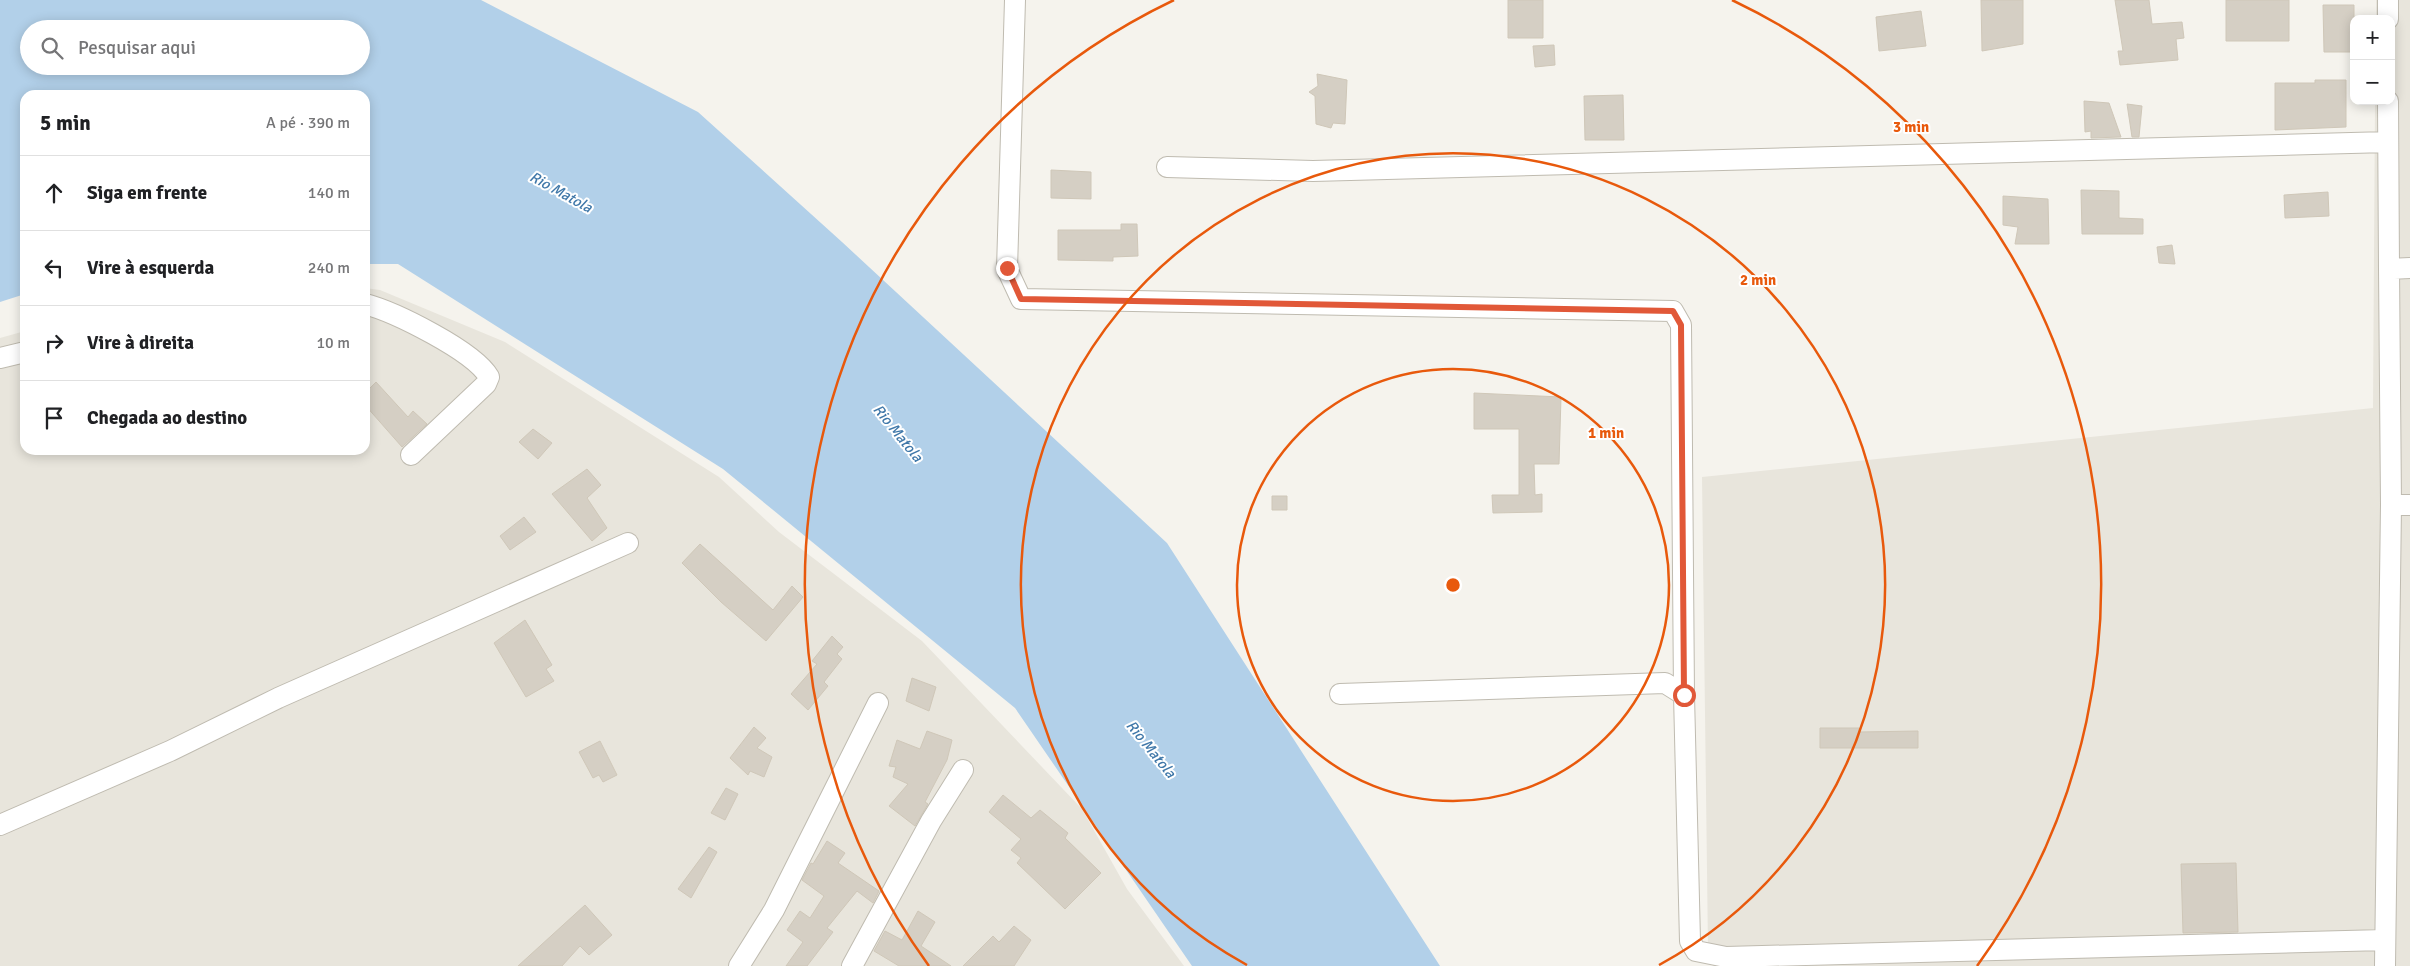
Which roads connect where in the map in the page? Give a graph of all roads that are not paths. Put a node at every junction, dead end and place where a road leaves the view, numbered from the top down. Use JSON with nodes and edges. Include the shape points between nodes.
{"nodes":[{"id":1,"x":1015,"y":0,"type":"edge"},
{"id":2,"x":2388,"y":0,"type":"edge"},
{"id":3,"x":2388,"y":15,"type":"edge"},
{"id":4,"x":2388,"y":105,"type":"edge"},
{"id":5,"x":2388,"y":142,"type":"junction"},
{"id":6,"x":1167,"y":168,"type":"dead end"},
{"id":7,"x":2410,"y":268,"type":"edge"},
{"id":8,"x":2389,"y":269,"type":"junction"},
{"id":9,"x":370,"y":306,"type":"edge"},
{"id":10,"x":20,"y":353,"type":"edge"},
{"id":11,"x":0,"y":358,"type":"edge"},
{"id":12,"x":411,"y":455,"type":"dead end"},
{"id":13,"x":2401,"y":505,"type":"edge"},
{"id":14,"x":628,"y":543,"type":"dead end"},
{"id":15,"x":1340,"y":694,"type":"dead end"},
{"id":16,"x":1684,"y":695,"type":"junction"},
{"id":17,"x":878,"y":703,"type":"dead end"},
{"id":18,"x":963,"y":770,"type":"dead end"},
{"id":19,"x":0,"y":825,"type":"edge"},
{"id":20,"x":2385,"y":940,"type":"junction"},
{"id":21,"x":739,"y":966,"type":"edge"},
{"id":22,"x":852,"y":966,"type":"edge"},
{"id":23,"x":2385,"y":966,"type":"edge"}],
"edges":[{"from":1,"to":16,"type":"street","via":[[1007,268],[1021,299],[1673,311],[1681,325]]},
{"from":2,"to":3,"type":"street"},
{"from":4,"to":5,"type":"street"},
{"from":5,"to":6,"type":"street","via":[[1313,171]]},
{"from":5,"to":8,"type":"street"},
{"from":7,"to":8,"type":"street"},
{"from":8,"to":13,"type":"street"},
{"from":9,"to":12,"type":"street","via":[[446,341],[489,377],[486,384]]},
{"from":10,"to":11,"type":"street"},
{"from":13,"to":20,"type":"street"},
{"from":14,"to":19,"type":"street"},
{"from":15,"to":16,"type":"street","via":[[1665,683]]},
{"from":16,"to":20,"type":"street","via":[[1690,941],[1696,951],[1726,956]]},
{"from":17,"to":21,"type":"street","via":[[774,910]]},
{"from":18,"to":22,"type":"street","via":[[931,821]]},
{"from":20,"to":23,"type":"street"}]}
